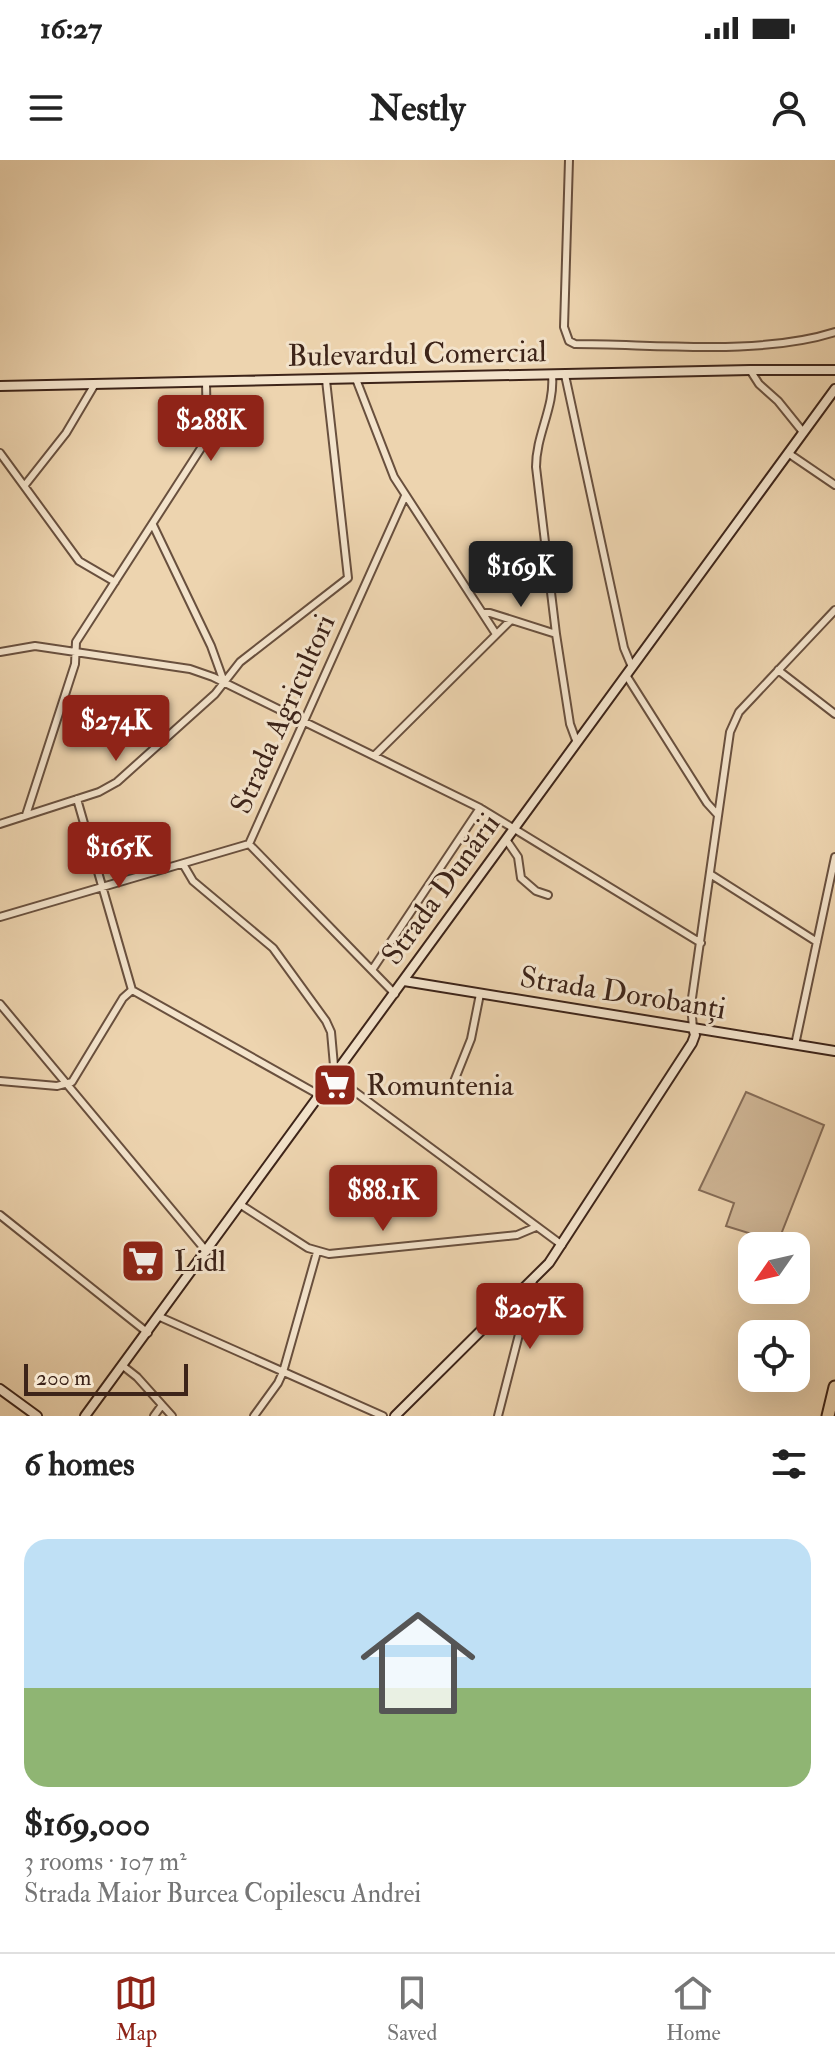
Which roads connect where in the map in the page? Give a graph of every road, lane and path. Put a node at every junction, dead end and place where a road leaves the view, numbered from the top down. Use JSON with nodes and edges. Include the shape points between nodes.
{"nodes":[{"id":1,"x":569,"y":160,"type":"edge"},
{"id":2,"x":835,"y":332,"type":"edge"},
{"id":3,"x":750,"y":370,"type":"junction"},
{"id":4,"x":835,"y":370,"type":"edge"},
{"id":5,"x":552,"y":375,"type":"junction"},
{"id":6,"x":565,"y":375,"type":"junction"},
{"id":7,"x":356,"y":379,"type":"junction"},
{"id":8,"x":326,"y":380,"type":"junction"},
{"id":9,"x":206,"y":382,"type":"junction"},
{"id":10,"x":95,"y":384,"type":"junction"},
{"id":11,"x":0,"y":386,"type":"edge"},
{"id":12,"x":835,"y":389,"type":"edge"},
{"id":13,"x":803,"y":432,"type":"junction"},
{"id":14,"x":0,"y":453,"type":"edge"},
{"id":15,"x":788,"y":453,"type":"junction"},
{"id":16,"x":25,"y":485,"type":"junction"},
{"id":17,"x":835,"y":485,"type":"edge"},
{"id":18,"x":405,"y":496,"type":"junction"},
{"id":19,"x":153,"y":525,"type":"junction"},
{"id":20,"x":348,"y":578,"type":"junction"},
{"id":21,"x":115,"y":582,"type":"junction"},
{"id":22,"x":364,"y":588,"type":"junction"},
{"id":23,"x":835,"y":610,"type":"edge"},
{"id":24,"x":483,"y":613,"type":"junction"},
{"id":25,"x":510,"y":621,"type":"junction"},
{"id":26,"x":496,"y":634,"type":"junction"},
{"id":27,"x":556,"y":634,"type":"junction"},
{"id":28,"x":0,"y":652,"type":"edge"},
{"id":29,"x":77,"y":653,"type":"junction"},
{"id":30,"x":778,"y":670,"type":"junction"},
{"id":31,"x":629,"y":671,"type":"junction"},
{"id":32,"x":224,"y":682,"type":"junction"},
{"id":33,"x":835,"y":714,"type":"edge"},
{"id":34,"x":305,"y":721,"type":"junction"},
{"id":35,"x":577,"y":743,"type":"junction"},
{"id":36,"x":375,"y":755,"type":"junction"},
{"id":37,"x":77,"y":799,"type":"junction"},
{"id":38,"x":480,"y":808,"type":"junction"},
{"id":39,"x":717,"y":814,"type":"junction"},
{"id":40,"x":26,"y":815,"type":"junction"},
{"id":41,"x":0,"y":824,"type":"edge"},
{"id":42,"x":515,"y":828,"type":"junction"},
{"id":43,"x":507,"y":841,"type":"junction"},
{"id":44,"x":249,"y":844,"type":"junction"},
{"id":45,"x":835,"y":857,"type":"edge"},
{"id":46,"x":183,"y":864,"type":"junction"},
{"id":47,"x":710,"y":874,"type":"junction"},
{"id":48,"x":103,"y":887,"type":"junction"},
{"id":49,"x":548,"y":895,"type":"dead end"},
{"id":50,"x":0,"y":917,"type":"edge"},
{"id":51,"x":817,"y":942,"type":"junction"},
{"id":52,"x":701,"y":943,"type":"junction"},
{"id":53,"x":372,"y":970,"type":"junction"},
{"id":54,"x":404,"y":981,"type":"junction"},
{"id":55,"x":132,"y":990,"type":"junction"},
{"id":56,"x":395,"y":994,"type":"junction"},
{"id":57,"x":480,"y":994,"type":"junction"},
{"id":58,"x":0,"y":1004,"type":"edge"},
{"id":59,"x":693,"y":1028,"type":"junction"},
{"id":60,"x":795,"y":1045,"type":"junction"},
{"id":61,"x":835,"y":1051,"type":"edge"},
{"id":62,"x":335,"y":1077,"type":"junction"},
{"id":63,"x":0,"y":1081,"type":"edge"},
{"id":64,"x":453,"y":1084,"type":"dead end"},
{"id":65,"x":68,"y":1085,"type":"junction"},
{"id":66,"x":321,"y":1096,"type":"junction"},
{"id":67,"x":241,"y":1205,"type":"junction"},
{"id":68,"x":0,"y":1215,"type":"edge"},
{"id":69,"x":536,"y":1227,"type":"junction"},
{"id":70,"x":562,"y":1245,"type":"junction"},
{"id":71,"x":207,"y":1252,"type":"junction"},
{"id":72,"x":317,"y":1252,"type":"junction"},
{"id":73,"x":533,"y":1279,"type":"junction"},
{"id":74,"x":160,"y":1317,"type":"junction"},
{"id":75,"x":148,"y":1333,"type":"junction"},
{"id":76,"x":123,"y":1366,"type":"junction"},
{"id":77,"x":283,"y":1372,"type":"junction"},
{"id":78,"x":835,"y":1387,"type":"edge"},
{"id":79,"x":0,"y":1389,"type":"edge"},
{"id":80,"x":162,"y":1405,"type":"junction"},
{"id":81,"x":26,"y":1408,"type":"junction"},
{"id":82,"x":20,"y":1416,"type":"edge"},
{"id":83,"x":37,"y":1416,"type":"edge"},
{"id":84,"x":85,"y":1416,"type":"edge"},
{"id":85,"x":154,"y":1416,"type":"edge"},
{"id":86,"x":172,"y":1416,"type":"edge"},
{"id":87,"x":254,"y":1416,"type":"edge"},
{"id":88,"x":383,"y":1416,"type":"edge"},
{"id":89,"x":395,"y":1416,"type":"edge"},
{"id":90,"x":498,"y":1416,"type":"edge"},
{"id":91,"x":828,"y":1416,"type":"edge"}],
"edges":[{"from":1,"to":2,"type":"street","via":[[564,327],[569,341],[719,346],[789,343]]},
{"from":3,"to":4,"type":"main road","name":"Bulevardul Comercial"},
{"from":3,"to":6,"type":"main road","name":"Bulevardul Comercial"},
{"from":3,"to":13,"type":"street"},
{"from":5,"to":6,"type":"main road","name":"Bulevardul Comercial"},
{"from":5,"to":7,"type":"main road","name":"Bulevardul Comercial"},
{"from":5,"to":27,"type":"street","via":[[553,394],[536,447],[536,467]]},
{"from":6,"to":31,"type":"street"},
{"from":7,"to":8,"type":"main road","name":"Bulevardul Comercial"},
{"from":7,"to":18,"type":"street"},
{"from":8,"to":9,"type":"main road","name":"Bulevardul Comercial"},
{"from":8,"to":20,"type":"street"},
{"from":9,"to":10,"type":"main road","name":"Bulevardul Comercial"},
{"from":9,"to":19,"type":"street","via":[[205,442]]},
{"from":10,"to":11,"type":"main road","name":"Bulevardul Comercial"},
{"from":10,"to":16,"type":"street","via":[[66,433]]},
{"from":12,"to":13,"type":"main road","name":"Strada Dunării"},
{"from":13,"to":15,"type":"main road","name":"Strada Dunării"},
{"from":14,"to":16,"type":"street"},
{"from":15,"to":17,"type":"street"},
{"from":15,"to":31,"type":"main road","name":"Strada Dunării"},
{"from":16,"to":21,"type":"street","via":[[79,561]]},
{"from":18,"to":22,"type":"street","name":"Strada Agricultori"},
{"from":18,"to":24,"type":"street"},
{"from":19,"to":21,"type":"street"},
{"from":19,"to":32,"type":"street"},
{"from":20,"to":22,"type":"street"},
{"from":20,"to":32,"type":"street","via":[[240,662]]},
{"from":21,"to":29,"type":"street","via":[[76,642]]},
{"from":22,"to":34,"type":"street","name":"Strada Agricultori"},
{"from":23,"to":30,"type":"street"},
{"from":24,"to":25,"type":"street"},
{"from":24,"to":26,"type":"street"},
{"from":25,"to":26,"type":"street"},
{"from":25,"to":27,"type":"street"},
{"from":26,"to":36,"type":"street"},
{"from":27,"to":35,"type":"street"},
{"from":28,"to":29,"type":"street","via":[[35,646]]},
{"from":29,"to":32,"type":"street","via":[[190,669]]},
{"from":29,"to":40,"type":"street"},
{"from":30,"to":33,"type":"street"},
{"from":30,"to":39,"type":"street","via":[[734,722]]},
{"from":31,"to":35,"type":"main road","name":"Strada Dunării"},
{"from":31,"to":39,"type":"street"},
{"from":32,"to":34,"type":"street"},
{"from":32,"to":37,"type":"street","via":[[117,782]]},
{"from":34,"to":36,"type":"street"},
{"from":34,"to":44,"type":"street","name":"Strada Agricultori"},
{"from":35,"to":42,"type":"main road","name":"Strada Dunării"},
{"from":36,"to":38,"type":"street"},
{"from":37,"to":40,"type":"street"},
{"from":37,"to":48,"type":"street"},
{"from":38,"to":42,"type":"street"},
{"from":38,"to":53,"type":"street"},
{"from":39,"to":47,"type":"street"},
{"from":40,"to":41,"type":"street"},
{"from":42,"to":43,"type":"main road","name":"Strada Dunării"},
{"from":42,"to":52,"type":"street"},
{"from":43,"to":49,"type":"street","via":[[518,857],[521,878]]},
{"from":43,"to":54,"type":"main road","name":"Strada Dunării"},
{"from":44,"to":46,"type":"street","name":"Strada Agricultori"},
{"from":44,"to":53,"type":"street"},
{"from":45,"to":51,"type":"street"},
{"from":46,"to":48,"type":"street","name":"Strada Agricultori"},
{"from":46,"to":62,"type":"street","via":[[189,877],[273,948],[302,988],[329,1027]]},
{"from":47,"to":51,"type":"street"},
{"from":47,"to":52,"type":"street"},
{"from":48,"to":50,"type":"street","name":"Strada Agricultori"},
{"from":48,"to":55,"type":"street"},
{"from":51,"to":60,"type":"street"},
{"from":52,"to":59,"type":"street","via":[[691,1005]]},
{"from":53,"to":56,"type":"street"},
{"from":54,"to":56,"type":"main road","name":"Strada Dunării"},
{"from":54,"to":57,"type":"main road","name":"Strada Dorobanți"},
{"from":55,"to":65,"type":"street"},
{"from":55,"to":66,"type":"street"},
{"from":56,"to":62,"type":"main road","name":"Strada Dunării"},
{"from":57,"to":59,"type":"main road","name":"Strada Dorobanți"},
{"from":57,"to":64,"type":"street","via":[[471,1039]]},
{"from":58,"to":65,"type":"street"},
{"from":59,"to":60,"type":"main road","name":"Strada Dorobanți"},
{"from":59,"to":70,"type":"main road","via":[[692,1043]]},
{"from":60,"to":61,"type":"main road","name":"Strada Dorobanți"},
{"from":62,"to":66,"type":"main road","name":"Strada Dunării"},
{"from":62,"to":69,"type":"street"},
{"from":63,"to":65,"type":"street"},
{"from":65,"to":71,"type":"street"},
{"from":66,"to":67,"type":"main road","name":"Strada Dunării"},
{"from":67,"to":71,"type":"main road","name":"Strada Dunării"},
{"from":67,"to":72,"type":"street"},
{"from":68,"to":75,"type":"street"},
{"from":69,"to":70,"type":"street"},
{"from":69,"to":72,"type":"street","via":[[517,1235],[342,1254]]},
{"from":70,"to":73,"type":"main road"},
{"from":71,"to":74,"type":"main road","name":"Strada Dunării"},
{"from":72,"to":77,"type":"street"},
{"from":73,"to":89,"type":"main road"},
{"from":73,"to":90,"type":"street"},
{"from":74,"to":75,"type":"main road","name":"Strada Dunării"},
{"from":74,"to":77,"type":"street"},
{"from":75,"to":76,"type":"main road","name":"Strada Dunării"},
{"from":76,"to":80,"type":"street"},
{"from":76,"to":84,"type":"main road","name":"Strada Dunării"},
{"from":77,"to":87,"type":"street"},
{"from":77,"to":88,"type":"street"},
{"from":78,"to":91,"type":"highway"},
{"from":79,"to":81,"type":"main road"},
{"from":80,"to":85,"type":"street"},
{"from":80,"to":86,"type":"street"},
{"from":81,"to":82,"type":"street"},
{"from":81,"to":83,"type":"main road"}]}
